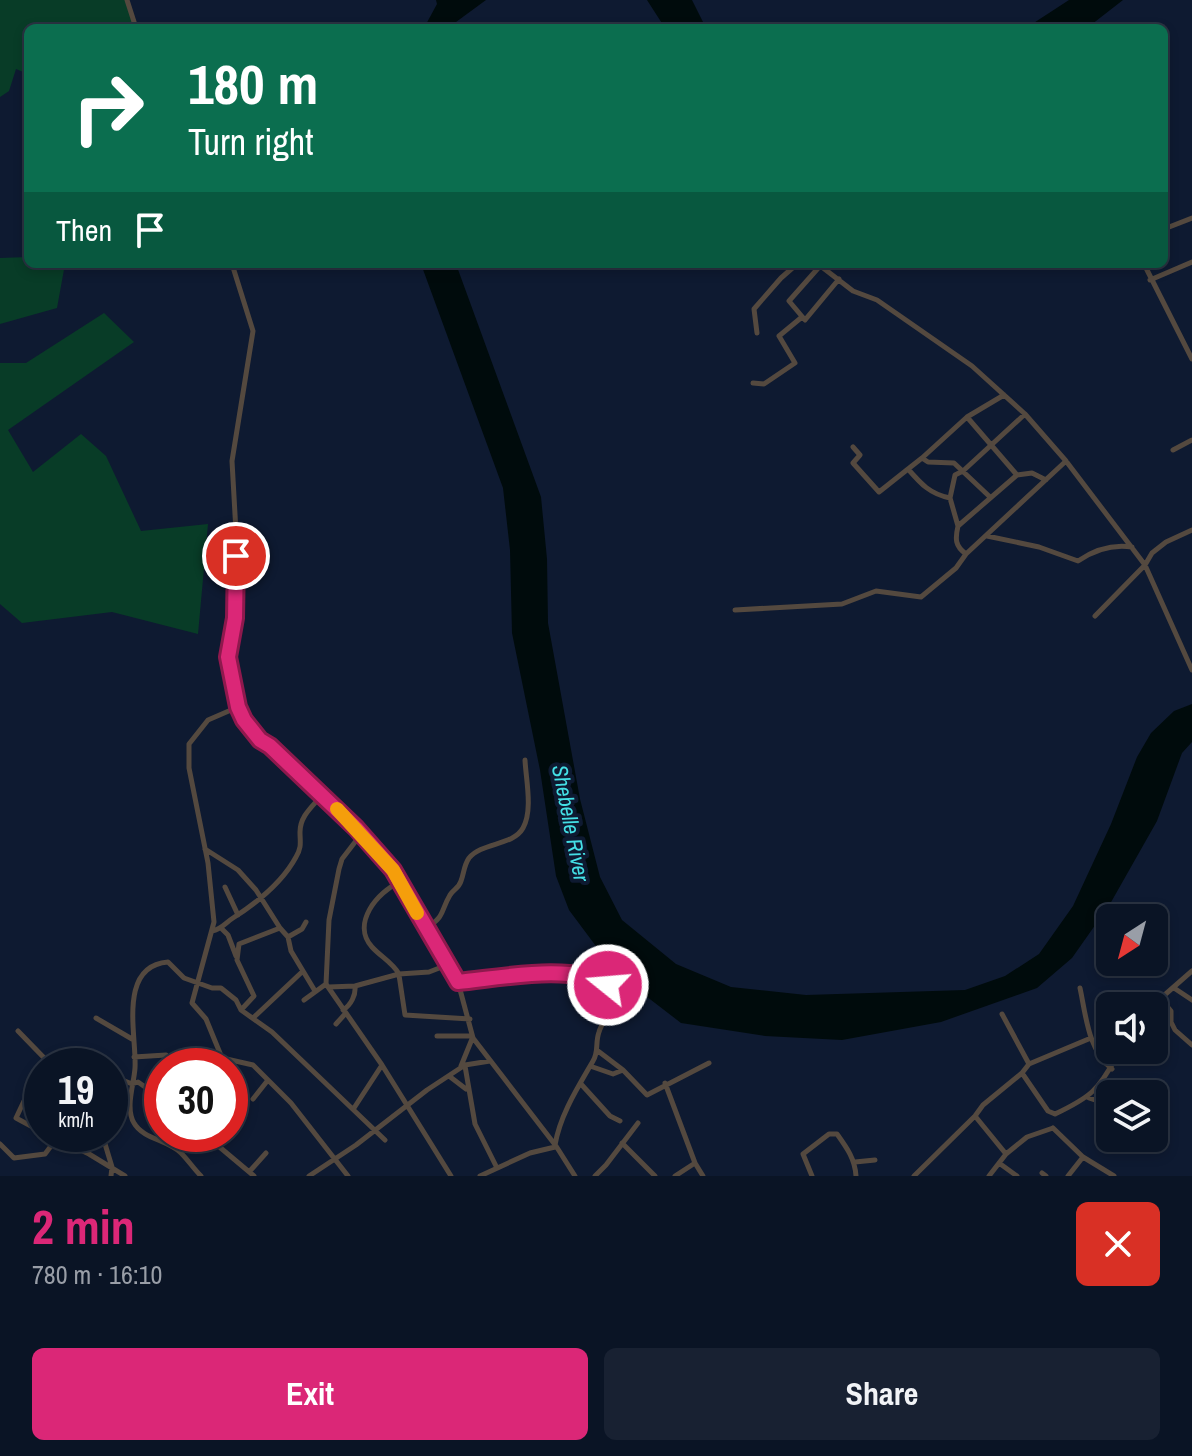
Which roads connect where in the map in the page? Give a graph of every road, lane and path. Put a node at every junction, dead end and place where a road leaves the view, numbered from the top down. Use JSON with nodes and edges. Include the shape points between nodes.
{"nodes":[{"id":1,"x":127,"y":0,"type":"edge"},
{"id":2,"x":135,"y":24,"type":"edge"},
{"id":3,"x":1192,"y":218,"type":"edge"},
{"id":4,"x":1168,"y":227,"type":"edge"},
{"id":5,"x":1192,"y":262,"type":"edge"},
{"id":6,"x":233,"y":268,"type":"edge"},
{"id":7,"x":792,"y":268,"type":"edge"},
{"id":8,"x":816,"y":268,"type":"edge"},
{"id":9,"x":823,"y":268,"type":"edge"},
{"id":10,"x":1146,"y":268,"type":"edge"},
{"id":11,"x":839,"y":279,"type":"junction"},
{"id":12,"x":1150,"y":280,"type":"junction"},
{"id":13,"x":802,"y":317,"type":"junction"},
{"id":14,"x":757,"y":333,"type":"dead end"},
{"id":15,"x":1190,"y":351,"type":"edge"},
{"id":16,"x":1192,"y":359,"type":"edge"},
{"id":17,"x":753,"y":383,"type":"dead end"},
{"id":18,"x":1004,"y":395,"type":"junction"},
{"id":19,"x":1025,"y":414,"type":"junction"},
{"id":20,"x":967,"y":417,"type":"junction"},
{"id":21,"x":1192,"y":440,"type":"edge"},
{"id":22,"x":991,"y":446,"type":"junction"},
{"id":23,"x":853,"y":447,"type":"dead end"},
{"id":24,"x":1173,"y":450,"type":"dead end"},
{"id":25,"x":922,"y":458,"type":"junction"},
{"id":26,"x":1066,"y":461,"type":"junction"},
{"id":27,"x":908,"y":469,"type":"junction"},
{"id":28,"x":963,"y":471,"type":"junction"},
{"id":29,"x":1017,"y":475,"type":"junction"},
{"id":30,"x":1046,"y":480,"type":"junction"},
{"id":31,"x":990,"y":497,"type":"junction"},
{"id":32,"x":950,"y":498,"type":"junction"},
{"id":33,"x":958,"y":526,"type":"junction"},
{"id":34,"x":1192,"y":530,"type":"edge"},
{"id":35,"x":986,"y":535,"type":"junction"},
{"id":36,"x":1132,"y":547,"type":"junction"},
{"id":37,"x":966,"y":554,"type":"junction"},
{"id":38,"x":1145,"y":565,"type":"junction"},
{"id":39,"x":735,"y":610,"type":"dead end"},
{"id":40,"x":1095,"y":616,"type":"dead end"},
{"id":41,"x":1192,"y":670,"type":"edge"},
{"id":42,"x":238,"y":707,"type":"junction"},
{"id":43,"x":525,"y":760,"type":"dead end"},
{"id":44,"x":322,"y":795,"type":"junction"},
{"id":45,"x":362,"y":833,"type":"junction"},
{"id":46,"x":204,"y":849,"type":"junction"},
{"id":47,"x":400,"y":882,"type":"junction"},
{"id":48,"x":225,"y":887,"type":"dead end"},
{"id":49,"x":260,"y":899,"type":"junction"},
{"id":50,"x":238,"y":915,"type":"junction"},
{"id":51,"x":306,"y":922,"type":"dead end"},
{"id":52,"x":280,"y":928,"type":"junction"},
{"id":53,"x":426,"y":928,"type":"junction"},
{"id":54,"x":222,"y":929,"type":"junction"},
{"id":55,"x":211,"y":932,"type":"junction"},
{"id":56,"x":288,"y":937,"type":"junction"},
{"id":57,"x":236,"y":957,"type":"junction"},
{"id":58,"x":447,"y":965,"type":"junction"},
{"id":59,"x":303,"y":971,"type":"junction"},
{"id":60,"x":1192,"y":971,"type":"edge"},
{"id":61,"x":399,"y":974,"type":"junction"},
{"id":62,"x":198,"y":981,"type":"junction"},
{"id":63,"x":458,"y":982,"type":"junction"},
{"id":64,"x":327,"y":986,"type":"junction"},
{"id":65,"x":355,"y":986,"type":"junction"},
{"id":66,"x":395,"y":987,"type":"dead end"},
{"id":67,"x":1080,"y":988,"type":"dead end"},
{"id":68,"x":1174,"y":988,"type":"junction"},
{"id":69,"x":315,"y":991,"type":"junction"},
{"id":70,"x":1168,"y":993,"type":"edge"},
{"id":71,"x":304,"y":1000,"type":"dead end"},
{"id":72,"x":1192,"y":1000,"type":"edge"},
{"id":73,"x":1168,"y":1007,"type":"edge"},
{"id":74,"x":241,"y":1010,"type":"junction"},
{"id":75,"x":344,"y":1012,"type":"junction"},
{"id":76,"x":1002,"y":1014,"type":"dead end"},
{"id":77,"x":96,"y":1018,"type":"dead end"},
{"id":78,"x":253,"y":1018,"type":"junction"},
{"id":79,"x":470,"y":1019,"type":"junction"},
{"id":80,"x":336,"y":1024,"type":"dead end"},
{"id":81,"x":18,"y":1031,"type":"dead end"},
{"id":82,"x":437,"y":1036,"type":"dead end"},
{"id":83,"x":472,"y":1037,"type":"junction"},
{"id":84,"x":1091,"y":1038,"type":"junction"},
{"id":85,"x":132,"y":1039,"type":"junction"},
{"id":86,"x":1192,"y":1045,"type":"edge"},
{"id":87,"x":35,"y":1048,"type":"edge"},
{"id":88,"x":598,"y":1051,"type":"junction"},
{"id":89,"x":144,"y":1056,"type":"edge"},
{"id":90,"x":134,"y":1057,"type":"junction"},
{"id":91,"x":490,"y":1061,"type":"junction"},
{"id":92,"x":709,"y":1063,"type":"dead end"},
{"id":93,"x":1029,"y":1064,"type":"junction"},
{"id":94,"x":1114,"y":1064,"type":"edge"},
{"id":95,"x":382,"y":1065,"type":"junction"},
{"id":96,"x":465,"y":1065,"type":"junction"},
{"id":97,"x":590,"y":1066,"type":"junction"},
{"id":98,"x":1112,"y":1069,"type":"junction"},
{"id":99,"x":459,"y":1070,"type":"junction"},
{"id":100,"x":623,"y":1070,"type":"junction"},
{"id":101,"x":1022,"y":1073,"type":"junction"},
{"id":102,"x":449,"y":1076,"type":"junction"},
{"id":103,"x":268,"y":1080,"type":"junction"},
{"id":104,"x":128,"y":1082,"type":"edge"},
{"id":105,"x":665,"y":1083,"type":"junction"},
{"id":106,"x":132,"y":1084,"type":"junction"},
{"id":107,"x":581,"y":1084,"type":"junction"},
{"id":108,"x":144,"y":1085,"type":"edge"},
{"id":109,"x":467,"y":1089,"type":"junction"},
{"id":110,"x":1089,"y":1098,"type":"junction"},
{"id":111,"x":253,"y":1099,"type":"dead end"},
{"id":112,"x":1096,"y":1100,"type":"edge"},
{"id":113,"x":24,"y":1101,"type":"dead end"},
{"id":114,"x":408,"y":1107,"type":"junction"},
{"id":115,"x":354,"y":1108,"type":"junction"},
{"id":116,"x":1055,"y":1114,"type":"junction"},
{"id":117,"x":975,"y":1116,"type":"junction"},
{"id":118,"x":620,"y":1121,"type":"dead end"},
{"id":119,"x":24,"y":1122,"type":"edge"},
{"id":120,"x":638,"y":1123,"type":"dead end"},
{"id":121,"x":1053,"y":1128,"type":"junction"},
{"id":122,"x":375,"y":1131,"type":"junction"},
{"id":123,"x":385,"y":1140,"type":"dead end"},
{"id":124,"x":622,"y":1143,"type":"junction"},
{"id":125,"x":0,"y":1144,"type":"edge"},
{"id":126,"x":555,"y":1146,"type":"junction"},
{"id":127,"x":46,"y":1152,"type":"edge"},
{"id":128,"x":84,"y":1152,"type":"edge"},
{"id":129,"x":107,"y":1152,"type":"edge"},
{"id":130,"x":226,"y":1152,"type":"edge"},
{"id":131,"x":266,"y":1153,"type":"dead end"},
{"id":132,"x":1006,"y":1154,"type":"junction"},
{"id":133,"x":335,"y":1157,"type":"junction"},
{"id":134,"x":1083,"y":1157,"type":"junction"},
{"id":135,"x":875,"y":1160,"type":"dead end"},
{"id":136,"x":855,"y":1162,"type":"junction"},
{"id":137,"x":695,"y":1163,"type":"junction"},
{"id":138,"x":999,"y":1163,"type":"junction"},
{"id":139,"x":112,"y":1167,"type":"junction"},
{"id":140,"x":497,"y":1168,"type":"junction"},
{"id":141,"x":252,"y":1174,"type":"edge"},
{"id":142,"x":574,"y":1175,"type":"edge"},
{"id":143,"x":111,"y":1176,"type":"edge"},
{"id":144,"x":125,"y":1176,"type":"edge"},
{"id":145,"x":201,"y":1176,"type":"edge"},
{"id":146,"x":309,"y":1176,"type":"edge"},
{"id":147,"x":348,"y":1176,"type":"edge"},
{"id":148,"x":451,"y":1176,"type":"edge"},
{"id":149,"x":480,"y":1176,"type":"edge"},
{"id":150,"x":595,"y":1176,"type":"edge"},
{"id":151,"x":655,"y":1176,"type":"edge"},
{"id":152,"x":675,"y":1176,"type":"edge"},
{"id":153,"x":703,"y":1176,"type":"edge"},
{"id":154,"x":812,"y":1176,"type":"edge"},
{"id":155,"x":856,"y":1176,"type":"edge"},
{"id":156,"x":914,"y":1176,"type":"edge"},
{"id":157,"x":989,"y":1176,"type":"edge"},
{"id":158,"x":1017,"y":1176,"type":"edge"},
{"id":159,"x":1068,"y":1176,"type":"edge"},
{"id":160,"x":1114,"y":1176,"type":"edge"}],
"edges":[{"from":1,"to":2,"type":"street"},
{"from":3,"to":4,"type":"street"},
{"from":5,"to":12,"type":"street"},
{"from":6,"to":42,"type":"street","via":[[253,331],[232,461],[235,618],[228,657]]},
{"from":7,"to":14,"type":"street","via":[[754,309]]},
{"from":8,"to":13,"type":"street","via":[[789,301]]},
{"from":9,"to":11,"type":"street"},
{"from":10,"to":12,"type":"street"},
{"from":11,"to":13,"type":"street","via":[[805,320]]},
{"from":11,"to":18,"type":"street","via":[[972,366]]},
{"from":12,"to":15,"type":"street"},
{"from":13,"to":17,"type":"street","via":[[779,336],[795,363],[764,384]]},
{"from":15,"to":16,"type":"street"},
{"from":18,"to":19,"type":"street"},
{"from":18,"to":20,"type":"street"},
{"from":19,"to":22,"type":"street"},
{"from":19,"to":26,"type":"street"},
{"from":20,"to":22,"type":"street"},
{"from":20,"to":25,"type":"street"},
{"from":21,"to":24,"type":"street"},
{"from":22,"to":28,"type":"street"},
{"from":22,"to":29,"type":"street"},
{"from":23,"to":27,"type":"street","via":[[860,455],[853,463],[879,492]]},
{"from":25,"to":27,"type":"street"},
{"from":25,"to":28,"type":"street","via":[[954,463]]},
{"from":26,"to":30,"type":"street"},
{"from":26,"to":36,"type":"street"},
{"from":27,"to":32,"type":"street","via":[[926,489]]},
{"from":28,"to":31,"type":"street"},
{"from":28,"to":32,"type":"street","via":[[955,475]]},
{"from":29,"to":30,"type":"street","via":[[1032,473]]},
{"from":29,"to":31,"type":"street"},
{"from":30,"to":35,"type":"street"},
{"from":31,"to":33,"type":"street"},
{"from":32,"to":33,"type":"street"},
{"from":33,"to":37,"type":"street","via":[[958,549]]},
{"from":34,"to":38,"type":"street","via":[[1152,553]]},
{"from":35,"to":36,"type":"street","via":[[1078,561],[1091,552]]},
{"from":35,"to":37,"type":"street"},
{"from":36,"to":38,"type":"street"},
{"from":37,"to":39,"type":"street","via":[[921,597],[876,591],[842,604]]},
{"from":38,"to":40,"type":"street"},
{"from":38,"to":41,"type":"street"},
{"from":42,"to":44,"type":"street","via":[[260,740]]},
{"from":42,"to":46,"type":"street","via":[[208,720],[189,744]]},
{"from":43,"to":53,"type":"street","via":[[523,828],[470,857],[442,918]]},
{"from":44,"to":45,"type":"street"},
{"from":44,"to":49,"type":"street","via":[[303,816],[296,859]]},
{"from":45,"to":47,"type":"street"},
{"from":45,"to":64,"type":"street","via":[[339,869],[329,920]]},
{"from":46,"to":49,"type":"street","via":[[238,870]]},
{"from":46,"to":55,"type":"street"},
{"from":47,"to":53,"type":"street"},
{"from":47,"to":61,"type":"street","via":[[379,896],[363,927],[372,947]]},
{"from":48,"to":50,"type":"street"},
{"from":49,"to":50,"type":"street"},
{"from":49,"to":52,"type":"street"},
{"from":50,"to":54,"type":"street"},
{"from":51,"to":56,"type":"street"},
{"from":52,"to":56,"type":"street"},
{"from":52,"to":57,"type":"street","via":[[239,944]]},
{"from":53,"to":58,"type":"street"},
{"from":54,"to":55,"type":"street"},
{"from":54,"to":57,"type":"street"},
{"from":55,"to":62,"type":"street"},
{"from":56,"to":59,"type":"street"},
{"from":57,"to":74,"type":"street","via":[[254,996]]},
{"from":58,"to":61,"type":"street"},
{"from":58,"to":63,"type":"street"},
{"from":59,"to":69,"type":"street"},
{"from":59,"to":78,"type":"street"},
{"from":60,"to":68,"type":"street"},
{"from":61,"to":65,"type":"street"},
{"from":61,"to":66,"type":"street"},
{"from":61,"to":79,"type":"street","via":[[405,1015]]},
{"from":62,"to":74,"type":"street","via":[[221,988]]},
{"from":62,"to":85,"type":"street","via":[[184,978],[168,962],[147,971],[133,994]]},
{"from":62,"to":103,"type":"street","via":[[192,1003],[206,1019],[222,1058],[253,1065]]},
{"from":63,"to":79,"type":"street"},
{"from":63,"to":88,"type":"street","via":[[565,973],[598,979],[613,995],[598,1033]]},
{"from":64,"to":65,"type":"street"},
{"from":64,"to":69,"type":"street"},
{"from":64,"to":75,"type":"street"},
{"from":65,"to":75,"type":"street"},
{"from":67,"to":84,"type":"street"},
{"from":68,"to":70,"type":"street"},
{"from":68,"to":72,"type":"street"},
{"from":69,"to":71,"type":"street"},
{"from":73,"to":86,"type":"street","via":[[1175,1030]]},
{"from":74,"to":78,"type":"street"},
{"from":75,"to":80,"type":"street"},
{"from":75,"to":95,"type":"street"},
{"from":76,"to":93,"type":"street"},
{"from":77,"to":85,"type":"street"},
{"from":78,"to":115,"type":"street"},
{"from":79,"to":83,"type":"street"},
{"from":81,"to":87,"type":"street"},
{"from":82,"to":83,"type":"street"},
{"from":83,"to":91,"type":"street"},
{"from":83,"to":99,"type":"street"},
{"from":84,"to":93,"type":"street"},
{"from":84,"to":98,"type":"street"},
{"from":85,"to":90,"type":"street"},
{"from":88,"to":97,"type":"street"},
{"from":88,"to":100,"type":"street"},
{"from":89,"to":90,"type":"street"},
{"from":90,"to":106,"type":"street"},
{"from":91,"to":96,"type":"street"},
{"from":91,"to":126,"type":"street"},
{"from":92,"to":105,"type":"street"},
{"from":93,"to":101,"type":"street"},
{"from":94,"to":98,"type":"street"},
{"from":95,"to":114,"type":"street"},
{"from":95,"to":115,"type":"street"},
{"from":96,"to":99,"type":"street"},
{"from":96,"to":109,"type":"street"},
{"from":97,"to":100,"type":"street","via":[[613,1074]]},
{"from":97,"to":107,"type":"street"},
{"from":98,"to":110,"type":"street"},
{"from":99,"to":102,"type":"street"},
{"from":100,"to":105,"type":"street","via":[[647,1095]]},
{"from":101,"to":116,"type":"street"},
{"from":101,"to":117,"type":"street"},
{"from":102,"to":109,"type":"street"},
{"from":102,"to":114,"type":"street"},
{"from":103,"to":111,"type":"street"},
{"from":103,"to":133,"type":"street"},
{"from":104,"to":106,"type":"street"},
{"from":105,"to":137,"type":"street"},
{"from":106,"to":108,"type":"street"},
{"from":106,"to":145,"type":"street","via":[[139,1130],[180,1153]]},
{"from":107,"to":118,"type":"street"},
{"from":107,"to":126,"type":"street","via":[[558,1126]]},
{"from":109,"to":140,"type":"street","via":[[475,1124]]},
{"from":110,"to":112,"type":"street"},
{"from":110,"to":116,"type":"street"},
{"from":113,"to":119,"type":"street","via":[[16,1118]]},
{"from":114,"to":122,"type":"street"},
{"from":114,"to":148,"type":"street"},
{"from":115,"to":122,"type":"street"},
{"from":116,"to":121,"type":"street"},
{"from":117,"to":132,"type":"street"},
{"from":117,"to":156,"type":"street"},
{"from":120,"to":124,"type":"street"},
{"from":121,"to":132,"type":"street","via":[[1027,1137]]},
{"from":121,"to":134,"type":"street"},
{"from":122,"to":123,"type":"street"},
{"from":122,"to":133,"type":"street"},
{"from":124,"to":150,"type":"street"},
{"from":124,"to":151,"type":"street"},
{"from":125,"to":127,"type":"street","via":[[14,1158]]},
{"from":126,"to":140,"type":"street"},
{"from":126,"to":142,"type":"street"},
{"from":128,"to":139,"type":"street"},
{"from":129,"to":139,"type":"street"},
{"from":130,"to":141,"type":"street"},
{"from":131,"to":141,"type":"street"},
{"from":132,"to":138,"type":"street"},
{"from":133,"to":146,"type":"street"},
{"from":133,"to":147,"type":"street"},
{"from":134,"to":159,"type":"street"},
{"from":134,"to":160,"type":"street"},
{"from":135,"to":136,"type":"street"},
{"from":136,"to":154,"type":"street","via":[[837,1134],[829,1134],[803,1154]]},
{"from":136,"to":155,"type":"street"},
{"from":137,"to":152,"type":"street"},
{"from":137,"to":153,"type":"street"},
{"from":138,"to":157,"type":"street"},
{"from":138,"to":158,"type":"street"},
{"from":139,"to":143,"type":"street"},
{"from":139,"to":144,"type":"street"},
{"from":140,"to":149,"type":"street"}]}
